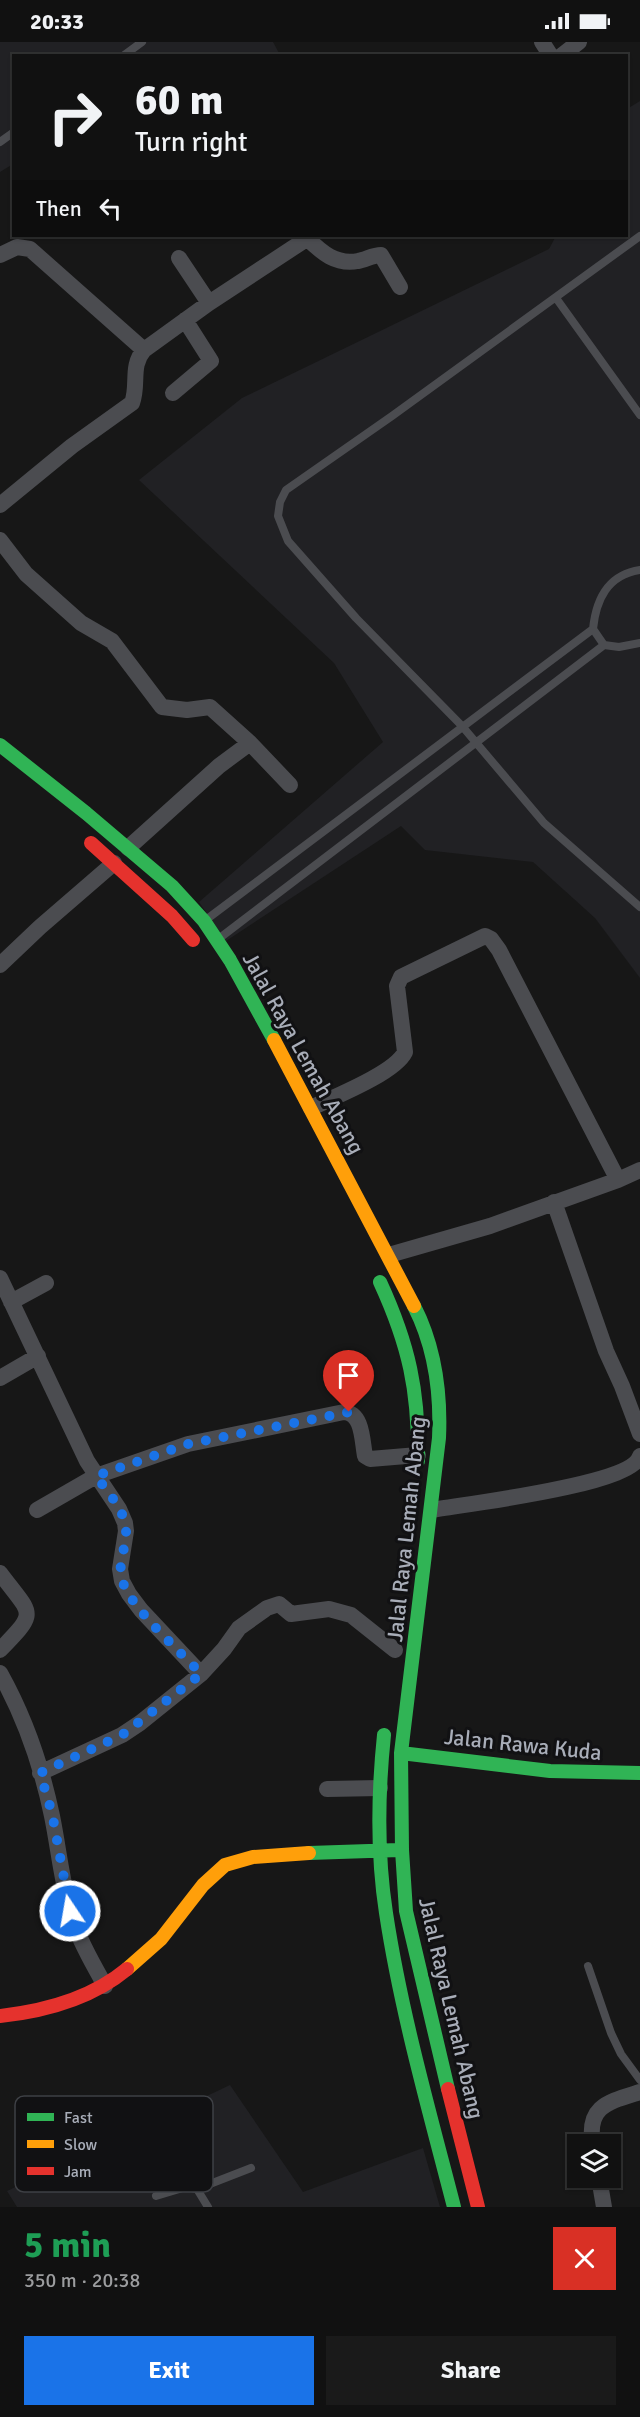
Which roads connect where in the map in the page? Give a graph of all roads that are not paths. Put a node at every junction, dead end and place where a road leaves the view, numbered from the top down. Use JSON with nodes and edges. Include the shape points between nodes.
{"nodes":[{"id":1,"x":142,"y":42,"type":"edge"},
{"id":2,"x":579,"y":42,"type":"edge"},
{"id":3,"x":126,"y":54,"type":"edge"},
{"id":4,"x":564,"y":54,"type":"edge"},
{"id":5,"x":640,"y":236,"type":"edge"},
{"id":6,"x":309,"y":237,"type":"edge"},
{"id":7,"x":0,"y":255,"type":"edge"},
{"id":8,"x":179,"y":258,"type":"dead end"},
{"id":9,"x":400,"y":287,"type":"dead end"},
{"id":10,"x":556,"y":298,"type":"junction"},
{"id":11,"x":208,"y":303,"type":"junction"},
{"id":12,"x":185,"y":320,"type":"junction"},
{"id":13,"x":144,"y":350,"type":"junction"},
{"id":14,"x":173,"y":393,"type":"dead end"},
{"id":15,"x":640,"y":415,"type":"edge"},
{"id":16,"x":0,"y":505,"type":"edge"},
{"id":17,"x":0,"y":540,"type":"edge"},
{"id":18,"x":640,"y":570,"type":"edge"},
{"id":19,"x":593,"y":629,"type":"junction"},
{"id":20,"x":640,"y":643,"type":"edge"},
{"id":21,"x":604,"y":645,"type":"junction"},
{"id":22,"x":462,"y":726,"type":"junction"},
{"id":23,"x":250,"y":742,"type":"junction"},
{"id":24,"x":475,"y":743,"type":"junction"},
{"id":25,"x":0,"y":745,"type":"edge"},
{"id":26,"x":290,"y":784,"type":"dead end"},
{"id":27,"x":78,"y":832,"type":"dead end"},
{"id":28,"x":128,"y":848,"type":"junction"},
{"id":29,"x":114,"y":863,"type":"junction"},
{"id":30,"x":640,"y":907,"type":"edge"},
{"id":31,"x":204,"y":921,"type":"junction"},
{"id":32,"x":189,"y":934,"type":"junction"},
{"id":33,"x":209,"y":946,"type":"junction"},
{"id":34,"x":0,"y":965,"type":"edge"},
{"id":35,"x":311,"y":1108,"type":"junction"},
{"id":36,"x":640,"y":1170,"type":"edge"},
{"id":37,"x":618,"y":1180,"type":"junction"},
{"id":38,"x":554,"y":1202,"type":"junction"},
{"id":39,"x":389,"y":1255,"type":"junction"},
{"id":40,"x":375,"y":1272,"type":"dead end"},
{"id":41,"x":0,"y":1278,"type":"edge"},
{"id":42,"x":46,"y":1283,"type":"dead end"},
{"id":43,"x":11,"y":1302,"type":"junction"},
{"id":44,"x":38,"y":1356,"type":"junction"},
{"id":45,"x":0,"y":1378,"type":"edge"},
{"id":46,"x":637,"y":1417,"type":"edge"},
{"id":47,"x":640,"y":1434,"type":"edge"},
{"id":48,"x":640,"y":1456,"type":"edge"},
{"id":49,"x":418,"y":1463,"type":"joint"},
{"id":50,"x":96,"y":1476,"type":"junction"},
{"id":51,"x":37,"y":1510,"type":"dead end"},
{"id":52,"x":432,"y":1510,"type":"junction"},
{"id":53,"x":0,"y":1573,"type":"edge"},
{"id":54,"x":0,"y":1650,"type":"edge"},
{"id":55,"x":395,"y":1650,"type":"dead end"},
{"id":56,"x":0,"y":1673,"type":"edge"},
{"id":57,"x":201,"y":1674,"type":"junction"},
{"id":58,"x":386,"y":1719,"type":"dead end"},
{"id":59,"x":401,"y":1753,"type":"junction"},
{"id":60,"x":40,"y":1773,"type":"junction"},
{"id":61,"x":640,"y":1773,"type":"edge"},
{"id":62,"x":380,"y":1788,"type":"junction"},
{"id":63,"x":327,"y":1789,"type":"dead end"},
{"id":64,"x":381,"y":1849,"type":"junction"},
{"id":65,"x":402,"y":1850,"type":"junction"},
{"id":66,"x":588,"y":1966,"type":"dead end"},
{"id":67,"x":105,"y":1986,"type":"junction"},
{"id":68,"x":0,"y":2016,"type":"edge"},
{"id":69,"x":640,"y":2080,"type":"edge"},
{"id":70,"x":640,"y":2092,"type":"edge"},
{"id":71,"x":591,"y":2134,"type":"edge"},
{"id":72,"x":251,"y":2168,"type":"dead end"},
{"id":73,"x":213,"y":2183,"type":"edge"},
{"id":74,"x":601,"y":2188,"type":"edge"},
{"id":75,"x":169,"y":2192,"type":"edge"},
{"id":76,"x":199,"y":2192,"type":"edge"},
{"id":77,"x":156,"y":2196,"type":"dead end"},
{"id":78,"x":208,"y":2207,"type":"edge"},
{"id":79,"x":454,"y":2207,"type":"edge"},
{"id":80,"x":478,"y":2207,"type":"edge"},
{"id":81,"x":604,"y":2207,"type":"edge"}],
"edges":[{"from":1,"to":3,"type":"lane"},
{"from":2,"to":4,"type":"street"},
{"from":5,"to":10,"type":"lane"},
{"from":6,"to":9,"type":"street","via":[[320,251],[340,262],[381,255]]},
{"from":6,"to":11,"type":"street"},
{"from":7,"to":13,"type":"street","via":[[17,247],[30,249]]},
{"from":8,"to":11,"type":"street"},
{"from":10,"to":15,"type":"lane"},
{"from":10,"to":22,"type":"lane","via":[[286,490],[280,502],[278,516],[288,541],[356,618]]},
{"from":11,"to":12,"type":"street"},
{"from":12,"to":13,"type":"street"},
{"from":12,"to":14,"type":"street","via":[[211,361]]},
{"from":13,"to":16,"type":"street","via":[[137,358],[132,403]]},
{"from":17,"to":23,"type":"street","via":[[26,574],[57,602],[81,623],[112,641],[162,706],[187,710],[210,707]]},
{"from":18,"to":19,"type":"lane","via":[[618,577],[604,591],[595,609]]},
{"from":19,"to":21,"type":"lane"},
{"from":19,"to":22,"type":"lane"},
{"from":20,"to":21,"type":"lane"},
{"from":21,"to":24,"type":"lane"},
{"from":22,"to":24,"type":"lane"},
{"from":22,"to":31,"type":"lane"},
{"from":23,"to":26,"type":"street"},
{"from":23,"to":28,"type":"street"},
{"from":24,"to":30,"type":"lane","via":[[544,823]]},
{"from":24,"to":33,"type":"lane"},
{"from":25,"to":28,"type":"main road","name":"Jalal Raya Lemah Abang"},
{"from":27,"to":29,"type":"main road","name":"Jalal Raya Lemah Abang"},
{"from":28,"to":31,"type":"main road","name":"Jalal Raya Lemah Abang","via":[[172,886]]},
{"from":29,"to":32,"type":"main road","name":"Jalal Raya Lemah Abang"},
{"from":29,"to":34,"type":"street"},
{"from":31,"to":32,"type":"lane"},
{"from":31,"to":33,"type":"main road","name":"Jalal Raya Lemah Abang"},
{"from":32,"to":33,"type":"main road","name":"Jalal Raya Lemah Abang"},
{"from":33,"to":35,"type":"main road","name":"Jalal Raya Lemah Abang","via":[[250,995]]},
{"from":35,"to":37,"type":"street","via":[[402,1059],[405,1052],[397,986],[401,977],[485,936],[499,950]]},
{"from":35,"to":39,"type":"main road","name":"Jalal Raya Lemah Abang"},
{"from":36,"to":37,"type":"street"},
{"from":37,"to":38,"type":"street"},
{"from":38,"to":39,"type":"street","via":[[490,1226]]},
{"from":38,"to":46,"type":"street","via":[[606,1351]]},
{"from":39,"to":52,"type":"main road","name":"Jalal Raya Lemah Abang","via":[[418,1315],[436,1378],[440,1410]]},
{"from":40,"to":49,"type":"main road","name":"Jalal Raya Lemah Abang","via":[[409,1352],[416,1387]]},
{"from":41,"to":43,"type":"street"},
{"from":42,"to":43,"type":"street"},
{"from":43,"to":44,"type":"street"},
{"from":44,"to":45,"type":"street"},
{"from":44,"to":50,"type":"street"},
{"from":46,"to":47,"type":"street"},
{"from":48,"to":52,"type":"street","via":[[635,1465],[614,1475],[558,1489]]},
{"from":49,"to":50,"type":"street","via":[[365,1456],[358,1420],[354,1414],[344,1412],[188,1444]]},
{"from":50,"to":51,"type":"street"},
{"from":50,"to":57,"type":"street","via":[[125,1523],[122,1581],[141,1610]]},
{"from":52,"to":59,"type":"main road","name":"Jalal Raya Lemah Abang"},
{"from":53,"to":54,"type":"street","via":[[26,1607],[28,1616],[26,1624]]},
{"from":55,"to":57,"type":"street","via":[[351,1615],[328,1609],[291,1614],[279,1604],[239,1628]]},
{"from":56,"to":60,"type":"street","via":[[13,1697]]},
{"from":57,"to":60,"type":"street","via":[[122,1735]]},
{"from":58,"to":62,"type":"main road","name":"Jalal Raya Lemah Abang"},
{"from":59,"to":61,"type":"main road","name":"Jalan Rawa Kuda","via":[[543,1770]]},
{"from":59,"to":65,"type":"main road","name":"Jalal Raya Lemah Abang"},
{"from":60,"to":67,"type":"street","via":[[74,1923]]},
{"from":62,"to":63,"type":"street"},
{"from":62,"to":64,"type":"main road","name":"Jalal Raya Lemah Abang"},
{"from":64,"to":65,"type":"main road"},
{"from":64,"to":67,"type":"main road","via":[[259,1855],[234,1861],[198,1889],[175,1923],[145,1956]]},
{"from":64,"to":79,"type":"main road","name":"Jalal Raya Lemah Abang","via":[[395,1961]]},
{"from":65,"to":80,"type":"main road","name":"Jalal Raya Lemah Abang","via":[[406,1911]]},
{"from":66,"to":69,"type":"lane","via":[[611,2033]]},
{"from":67,"to":68,"type":"main road","via":[[68,2003]]},
{"from":70,"to":71,"type":"street","via":[[596,2111]]},
{"from":72,"to":73,"type":"lane"},
{"from":74,"to":81,"type":"street"},
{"from":75,"to":77,"type":"lane"},
{"from":76,"to":78,"type":"lane"}]}
